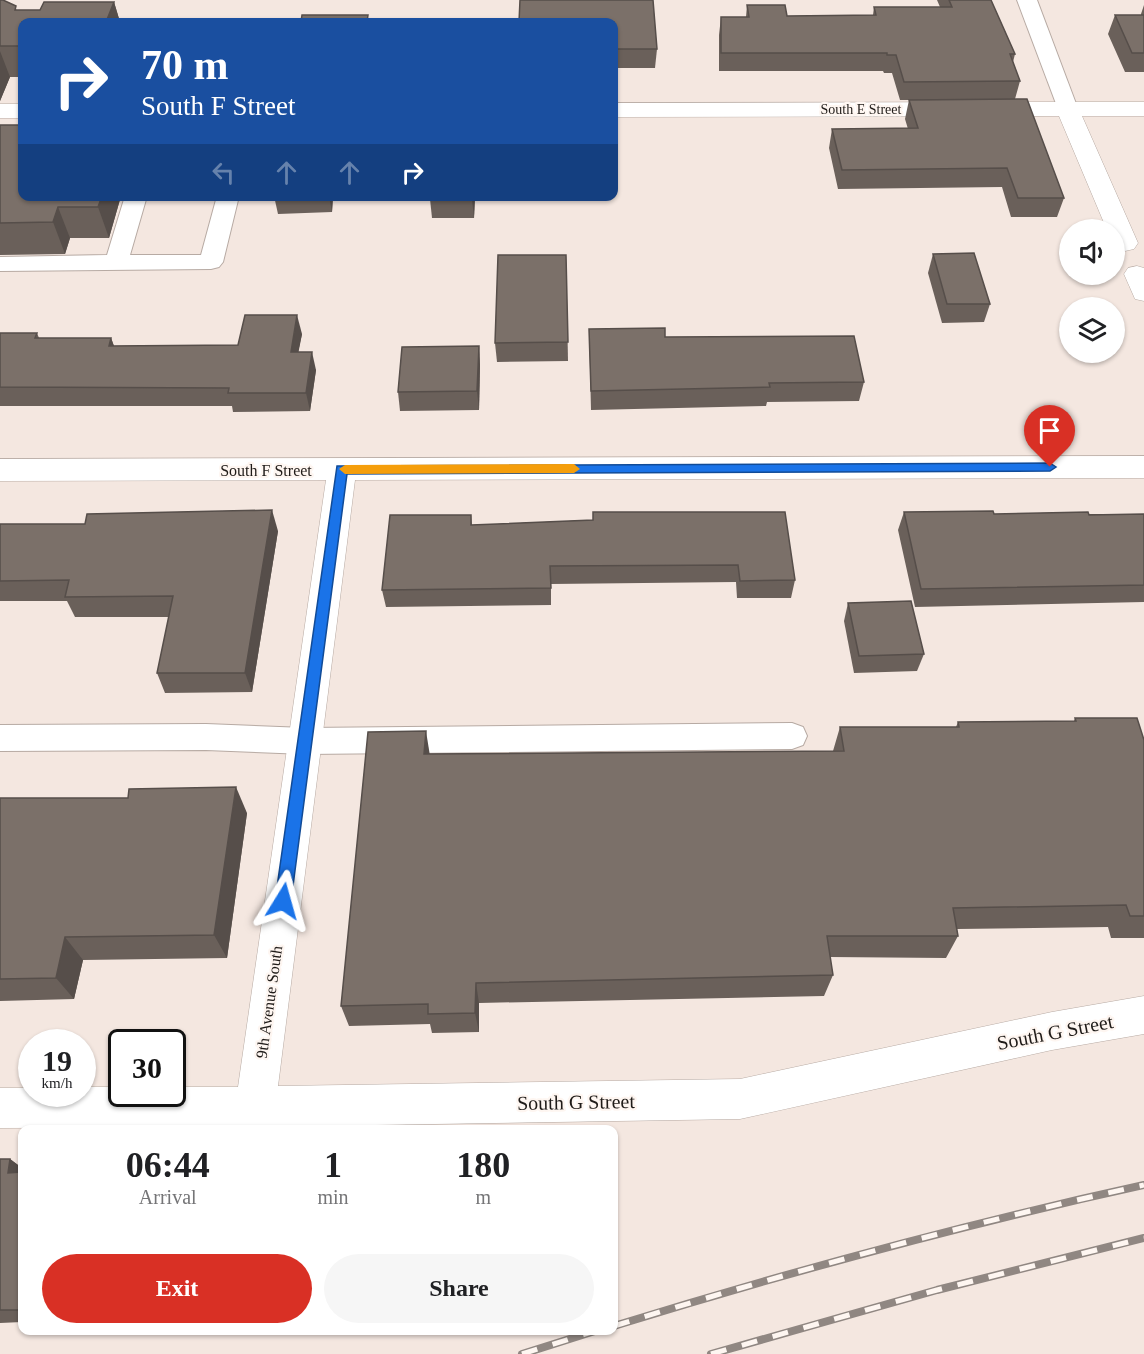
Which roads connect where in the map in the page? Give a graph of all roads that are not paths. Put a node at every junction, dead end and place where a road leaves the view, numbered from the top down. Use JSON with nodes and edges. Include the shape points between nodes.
{"nodes":[{"id":1,"x":1027,"y":0,"type":"edge"},
{"id":2,"x":1068,"y":109,"type":"junction"},
{"id":3,"x":1144,"y":109,"type":"edge"},
{"id":4,"x":618,"y":110,"type":"edge"},
{"id":5,"x":0,"y":111,"type":"edge"},
{"id":6,"x":18,"y":111,"type":"edge"},
{"id":7,"x":134,"y":201,"type":"edge"},
{"id":8,"x":227,"y":201,"type":"edge"},
{"id":9,"x":1115,"y":219,"type":"edge"},
{"id":10,"x":116,"y":262,"type":"junction"},
{"id":11,"x":0,"y":264,"type":"edge"},
{"id":12,"x":1144,"y":467,"type":"edge"},
{"id":13,"x":0,"y":470,"type":"edge"},
{"id":14,"x":342,"y":470,"type":"junction"},
{"id":15,"x":792,"y":736,"type":"dead end"},
{"id":16,"x":0,"y":738,"type":"edge"},
{"id":17,"x":305,"y":741,"type":"junction"},
{"id":18,"x":1144,"y":1015,"type":"edge"},
{"id":19,"x":255,"y":1107,"type":"junction"},
{"id":20,"x":0,"y":1108,"type":"edge"}],
"edges":[{"from":1,"to":2,"type":"lane"},
{"from":2,"to":3,"type":"street","name":"South E Street"},
{"from":2,"to":4,"type":"street","name":"South E Street"},
{"from":2,"to":9,"type":"street"},
{"from":5,"to":6,"type":"street"},
{"from":7,"to":10,"type":"lane"},
{"from":8,"to":10,"type":"lane","via":[[211,262]]},
{"from":10,"to":11,"type":"lane"},
{"from":12,"to":14,"type":"street","name":"South F Street"},
{"from":13,"to":14,"type":"street","name":"South F Street"},
{"from":14,"to":17,"type":"street","name":"9th Avenue South"},
{"from":15,"to":17,"type":"lane"},
{"from":16,"to":17,"type":"lane","via":[[206,737]]},
{"from":17,"to":19,"type":"street","name":"9th Avenue South"},
{"from":18,"to":19,"type":"street","name":"South G Street","via":[[1052,1030],[740,1099]]},
{"from":19,"to":20,"type":"street","name":"South G Street"}]}
